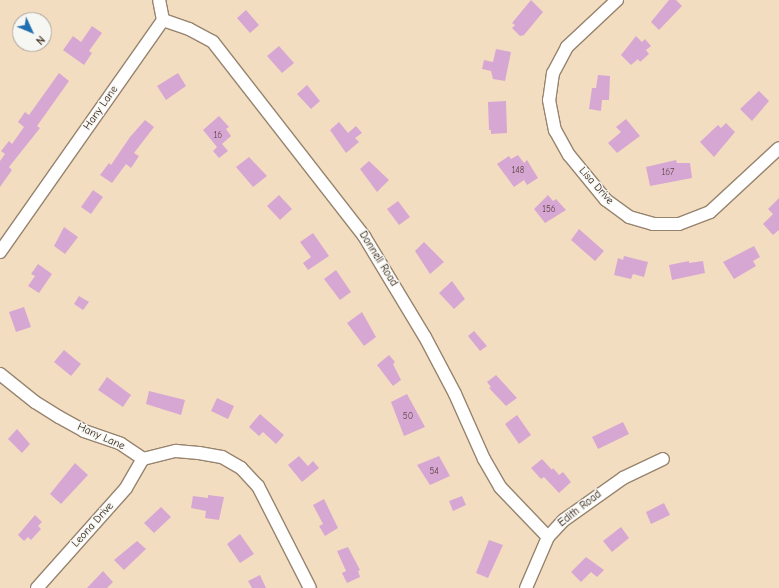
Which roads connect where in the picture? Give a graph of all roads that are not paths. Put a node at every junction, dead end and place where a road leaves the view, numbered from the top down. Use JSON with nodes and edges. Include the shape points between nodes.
{"nodes":[{"id":1,"x":159,"y":0,"type":"edge"},
{"id":2,"x":616,"y":0,"type":"edge"},
{"id":3,"x":163,"y":20,"type":"junction"},
{"id":4,"x":779,"y":148,"type":"edge"},
{"id":5,"x":0,"y":252,"type":"edge"},
{"id":6,"x":0,"y":374,"type":"edge"},
{"id":7,"x":143,"y":459,"type":"junction"},
{"id":8,"x":663,"y":459,"type":"dead end"},
{"id":9,"x":548,"y":537,"type":"junction"},
{"id":10,"x":37,"y":588,"type":"edge"},
{"id":11,"x":310,"y":588,"type":"edge"},
{"id":12,"x":526,"y":588,"type":"edge"}],
"edges":[{"from":1,"to":3,"type":"street"},
{"from":2,"to":4,"type":"street","name":"Lisa Drive","via":[[567,47],[553,73],[549,100],[555,130],[569,155],[606,200],[629,217],[653,224],[679,224],[710,212]]},
{"from":3,"to":5,"type":"street","name":"Hany Lane"},
{"from":3,"to":9,"type":"street","name":"Donnell Road","via":[[189,29],[213,42],[364,236],[425,337],[500,487]]},
{"from":6,"to":7,"type":"street","name":"Hany Lane","via":[[35,402],[59,417],[84,431],[121,444]]},
{"from":7,"to":10,"type":"street","name":"Leona Drive","via":[[126,488]]},
{"from":7,"to":11,"type":"street","via":[[176,451],[199,453],[222,457],[241,468],[258,486]]},
{"from":8,"to":9,"type":"street","name":"Edith Road","via":[[611,486],[564,520]]},
{"from":9,"to":12,"type":"street","name":"Edith Road"}]}
